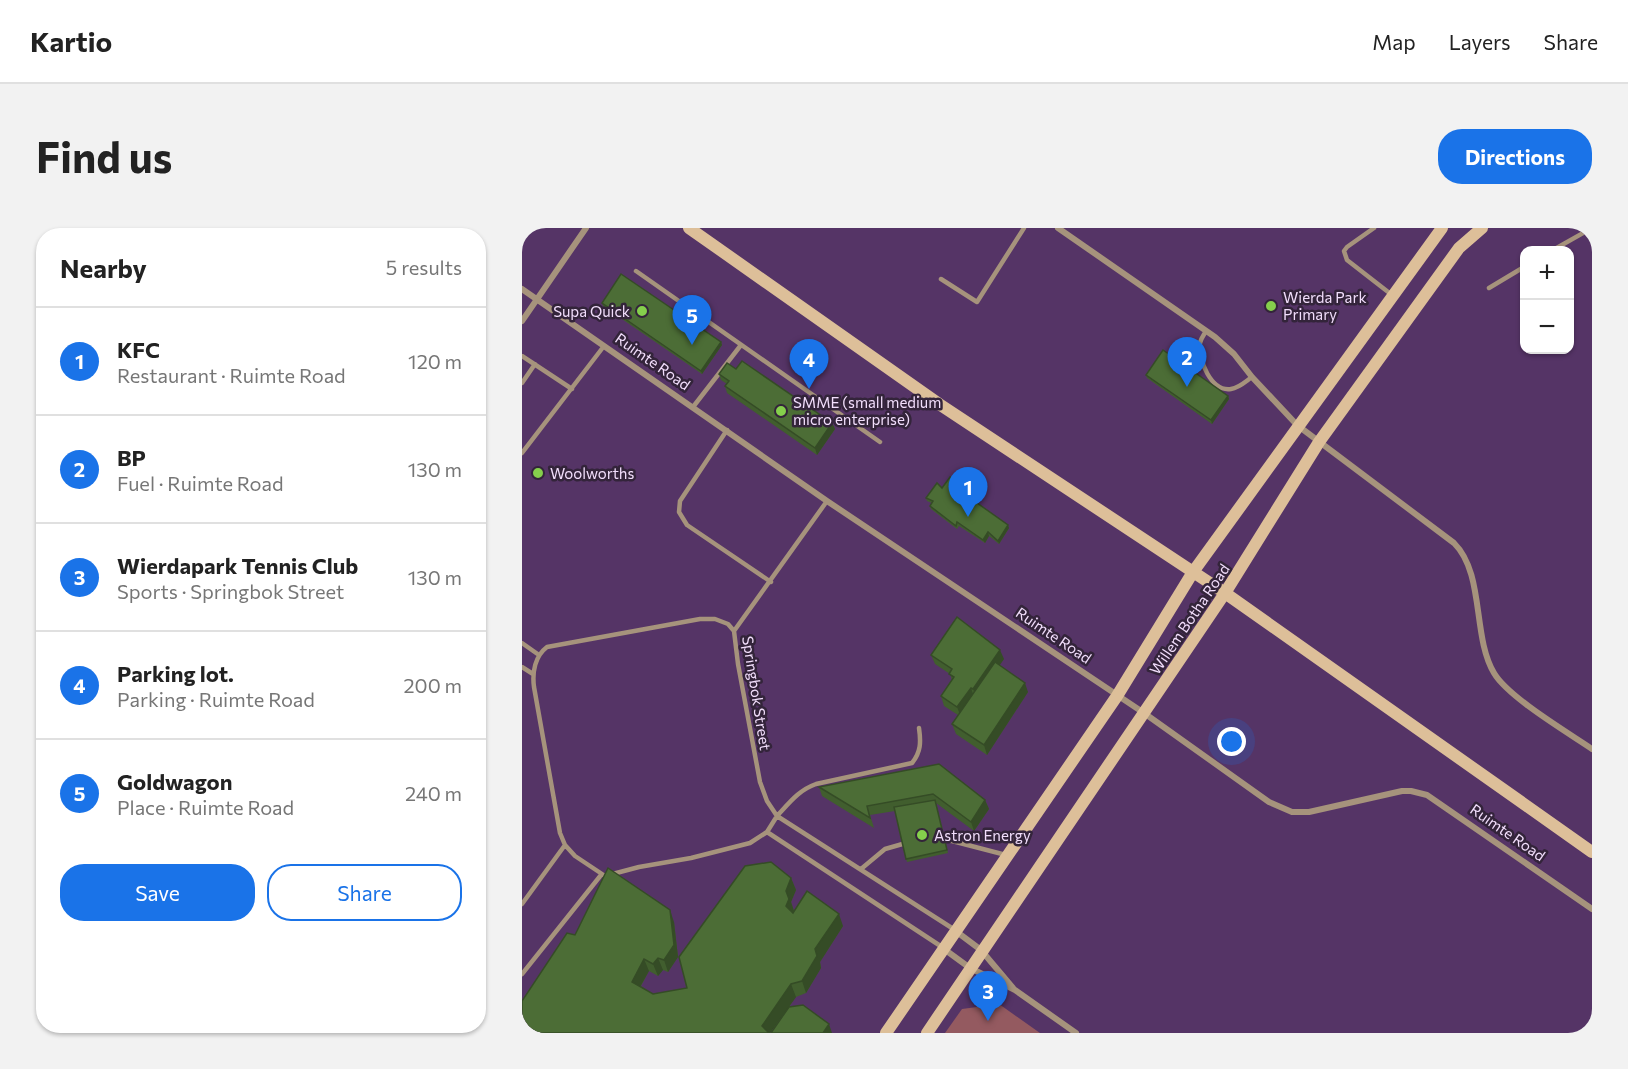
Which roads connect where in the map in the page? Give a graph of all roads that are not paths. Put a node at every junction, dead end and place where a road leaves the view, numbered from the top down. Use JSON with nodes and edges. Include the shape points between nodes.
{"nodes":[{"id":1,"x":586,"y":228,"type":"edge"},
{"id":2,"x":689,"y":228,"type":"edge"},
{"id":3,"x":1024,"y":228,"type":"edge"},
{"id":4,"x":1058,"y":228,"type":"edge"},
{"id":5,"x":1374,"y":228,"type":"edge"},
{"id":6,"x":1442,"y":228,"type":"edge"},
{"id":7,"x":1482,"y":228,"type":"edge"},
{"id":8,"x":1592,"y":228,"type":"edge"},
{"id":9,"x":1560,"y":246,"type":"edge"},
{"id":10,"x":1520,"y":269,"type":"edge"},
{"id":11,"x":636,"y":271,"type":"dead end"},
{"id":12,"x":941,"y":279,"type":"dead end"},
{"id":13,"x":1489,"y":288,"type":"dead end"},
{"id":14,"x":522,"y":289,"type":"edge"},
{"id":15,"x":1392,"y":295,"type":"junction"},
{"id":16,"x":537,"y":299,"type":"junction"},
{"id":17,"x":522,"y":321,"type":"edge"},
{"id":18,"x":1206,"y":331,"type":"junction"},
{"id":19,"x":741,"y":345,"type":"junction"},
{"id":20,"x":604,"y":346,"type":"junction"},
{"id":21,"x":522,"y":356,"type":"edge"},
{"id":22,"x":536,"y":364,"type":"junction"},
{"id":23,"x":1252,"y":377,"type":"junction"},
{"id":24,"x":522,"y":383,"type":"edge"},
{"id":25,"x":572,"y":389,"type":"junction"},
{"id":26,"x":693,"y":407,"type":"junction"},
{"id":27,"x":1297,"y":425,"type":"junction"},
{"id":28,"x":727,"y":430,"type":"junction"},
{"id":29,"x":880,"y":442,"type":"dead end"},
{"id":30,"x":1319,"y":442,"type":"junction"},
{"id":31,"x":522,"y":453,"type":"edge"},
{"id":32,"x":827,"y":501,"type":"junction"},
{"id":33,"x":1193,"y":573,"type":"junction"},
{"id":34,"x":771,"y":582,"type":"junction"},
{"id":35,"x":1225,"y":593,"type":"junction"},
{"id":36,"x":734,"y":631,"type":"junction"},
{"id":37,"x":522,"y":643,"type":"edge"},
{"id":38,"x":539,"y":655,"type":"junction"},
{"id":39,"x":522,"y":667,"type":"edge"},
{"id":40,"x":533,"y":674,"type":"junction"},
{"id":41,"x":1117,"y":696,"type":"junction"},
{"id":42,"x":1144,"y":713,"type":"junction"},
{"id":43,"x":919,"y":728,"type":"dead end"},
{"id":44,"x":1592,"y":749,"type":"edge"},
{"id":45,"x":777,"y":816,"type":"junction"},
{"id":46,"x":767,"y":832,"type":"junction"},
{"id":47,"x":937,"y":839,"type":"edge"},
{"id":48,"x":918,"y":842,"type":"edge"},
{"id":49,"x":565,"y":845,"type":"junction"},
{"id":50,"x":1592,"y":852,"type":"edge"},
{"id":51,"x":1008,"y":856,"type":"junction"},
{"id":52,"x":861,"y":869,"type":"junction"},
{"id":53,"x":601,"y":875,"type":"junction"},
{"id":54,"x":522,"y":904,"type":"edge"},
{"id":55,"x":1592,"y":909,"type":"edge"},
{"id":56,"x":957,"y":932,"type":"junction"},
{"id":57,"x":944,"y":949,"type":"junction"},
{"id":58,"x":981,"y":950,"type":"junction"},
{"id":59,"x":970,"y":968,"type":"junction"},
{"id":60,"x":522,"y":974,"type":"edge"},
{"id":61,"x":1015,"y":990,"type":"junction"},
{"id":62,"x":886,"y":1033,"type":"edge"},
{"id":63,"x":927,"y":1033,"type":"edge"},
{"id":64,"x":1076,"y":1033,"type":"edge"}],
"edges":[{"from":1,"to":16,"type":"street"},
{"from":2,"to":33,"type":"street","via":[[939,404]]},
{"from":3,"to":12,"type":"lane","via":[[977,302]]},
{"from":4,"to":18,"type":"street"},
{"from":5,"to":15,"type":"lane","via":[[1347,247],[1344,255]]},
{"from":6,"to":15,"type":"street","name":"Willem Botha Road"},
{"from":7,"to":30,"type":"street","name":"Willem Botha Road","via":[[1459,248]]},
{"from":8,"to":9,"type":"lane"},
{"from":10,"to":13,"type":"lane"},
{"from":11,"to":19,"type":"lane"},
{"from":14,"to":16,"type":"street","name":"Ruimte Road"},
{"from":15,"to":27,"type":"street","name":"Willem Botha Road"},
{"from":16,"to":17,"type":"street"},
{"from":16,"to":20,"type":"street","name":"Ruimte Road"},
{"from":18,"to":23,"type":"street","via":[[1234,354]]},
{"from":18,"to":23,"type":"lane","via":[[1200,345],[1201,357],[1217,385],[1233,389]]},
{"from":19,"to":26,"type":"lane"},
{"from":19,"to":29,"type":"lane"},
{"from":20,"to":25,"type":"lane"},
{"from":20,"to":26,"type":"street","name":"Ruimte Road"},
{"from":21,"to":22,"type":"lane"},
{"from":22,"to":24,"type":"lane"},
{"from":22,"to":25,"type":"lane"},
{"from":23,"to":27,"type":"street"},
{"from":25,"to":31,"type":"lane"},
{"from":26,"to":28,"type":"street","name":"Ruimte Road"},
{"from":27,"to":30,"type":"street"},
{"from":27,"to":33,"type":"street","name":"Willem Botha Road"},
{"from":28,"to":32,"type":"street","name":"Ruimte Road"},
{"from":28,"to":34,"type":"lane","via":[[680,501],[679,512],[687,525]]},
{"from":30,"to":35,"type":"street","name":"Willem Botha Road"},
{"from":30,"to":44,"type":"street","via":[[1460,549],[1468,562],[1495,676],[1515,695]]},
{"from":32,"to":34,"type":"lane"},
{"from":32,"to":41,"type":"street","name":"Ruimte Road"},
{"from":33,"to":35,"type":"street"},
{"from":33,"to":41,"type":"street","name":"Willem Botha Road"},
{"from":34,"to":36,"type":"lane"},
{"from":35,"to":42,"type":"street","name":"Willem Botha Road"},
{"from":35,"to":50,"type":"street"},
{"from":36,"to":38,"type":"lane","name":"Springbok Street","via":[[715,619],[700,619],[547,647]]},
{"from":36,"to":45,"type":"lane","name":"Springbok Street","via":[[760,782]]},
{"from":37,"to":38,"type":"lane"},
{"from":38,"to":40,"type":"lane"},
{"from":39,"to":40,"type":"lane"},
{"from":40,"to":49,"type":"lane"},
{"from":41,"to":42,"type":"street","name":"Ruimte Road"},
{"from":41,"to":51,"type":"street","name":"Willem Botha Road"},
{"from":42,"to":55,"type":"street","name":"Ruimte Road","via":[[1269,802],[1292,812],[1309,812],[1401,791],[1427,795]]},
{"from":42,"to":58,"type":"street","name":"Willem Botha Road"},
{"from":43,"to":45,"type":"lane","via":[[921,744],[912,763],[805,788]]},
{"from":45,"to":46,"type":"lane"},
{"from":45,"to":52,"type":"lane","name":"Springbok Street"},
{"from":46,"to":53,"type":"lane","via":[[750,843]]},
{"from":46,"to":57,"type":"lane","name":"Springbok Street"},
{"from":47,"to":51,"type":"lane"},
{"from":48,"to":52,"type":"lane","via":[[885,849]]},
{"from":49,"to":53,"type":"lane"},
{"from":49,"to":54,"type":"lane"},
{"from":51,"to":56,"type":"street","name":"Willem Botha Road"},
{"from":52,"to":56,"type":"lane","name":"Springbok Street"},
{"from":53,"to":60,"type":"lane"},
{"from":56,"to":57,"type":"street","name":"Willem Botha Road"},
{"from":56,"to":58,"type":"street","name":"Springbok Street"},
{"from":57,"to":59,"type":"street","name":"Springbok Street"},
{"from":57,"to":62,"type":"street","name":"Willem Botha Road"},
{"from":58,"to":59,"type":"street","name":"Willem Botha Road"},
{"from":58,"to":61,"type":"street","name":"Springbok Street"},
{"from":59,"to":61,"type":"street","name":"Springbok Street"},
{"from":59,"to":63,"type":"street","name":"Willem Botha Road"},
{"from":61,"to":64,"type":"street","name":"Springbok Street"}]}
